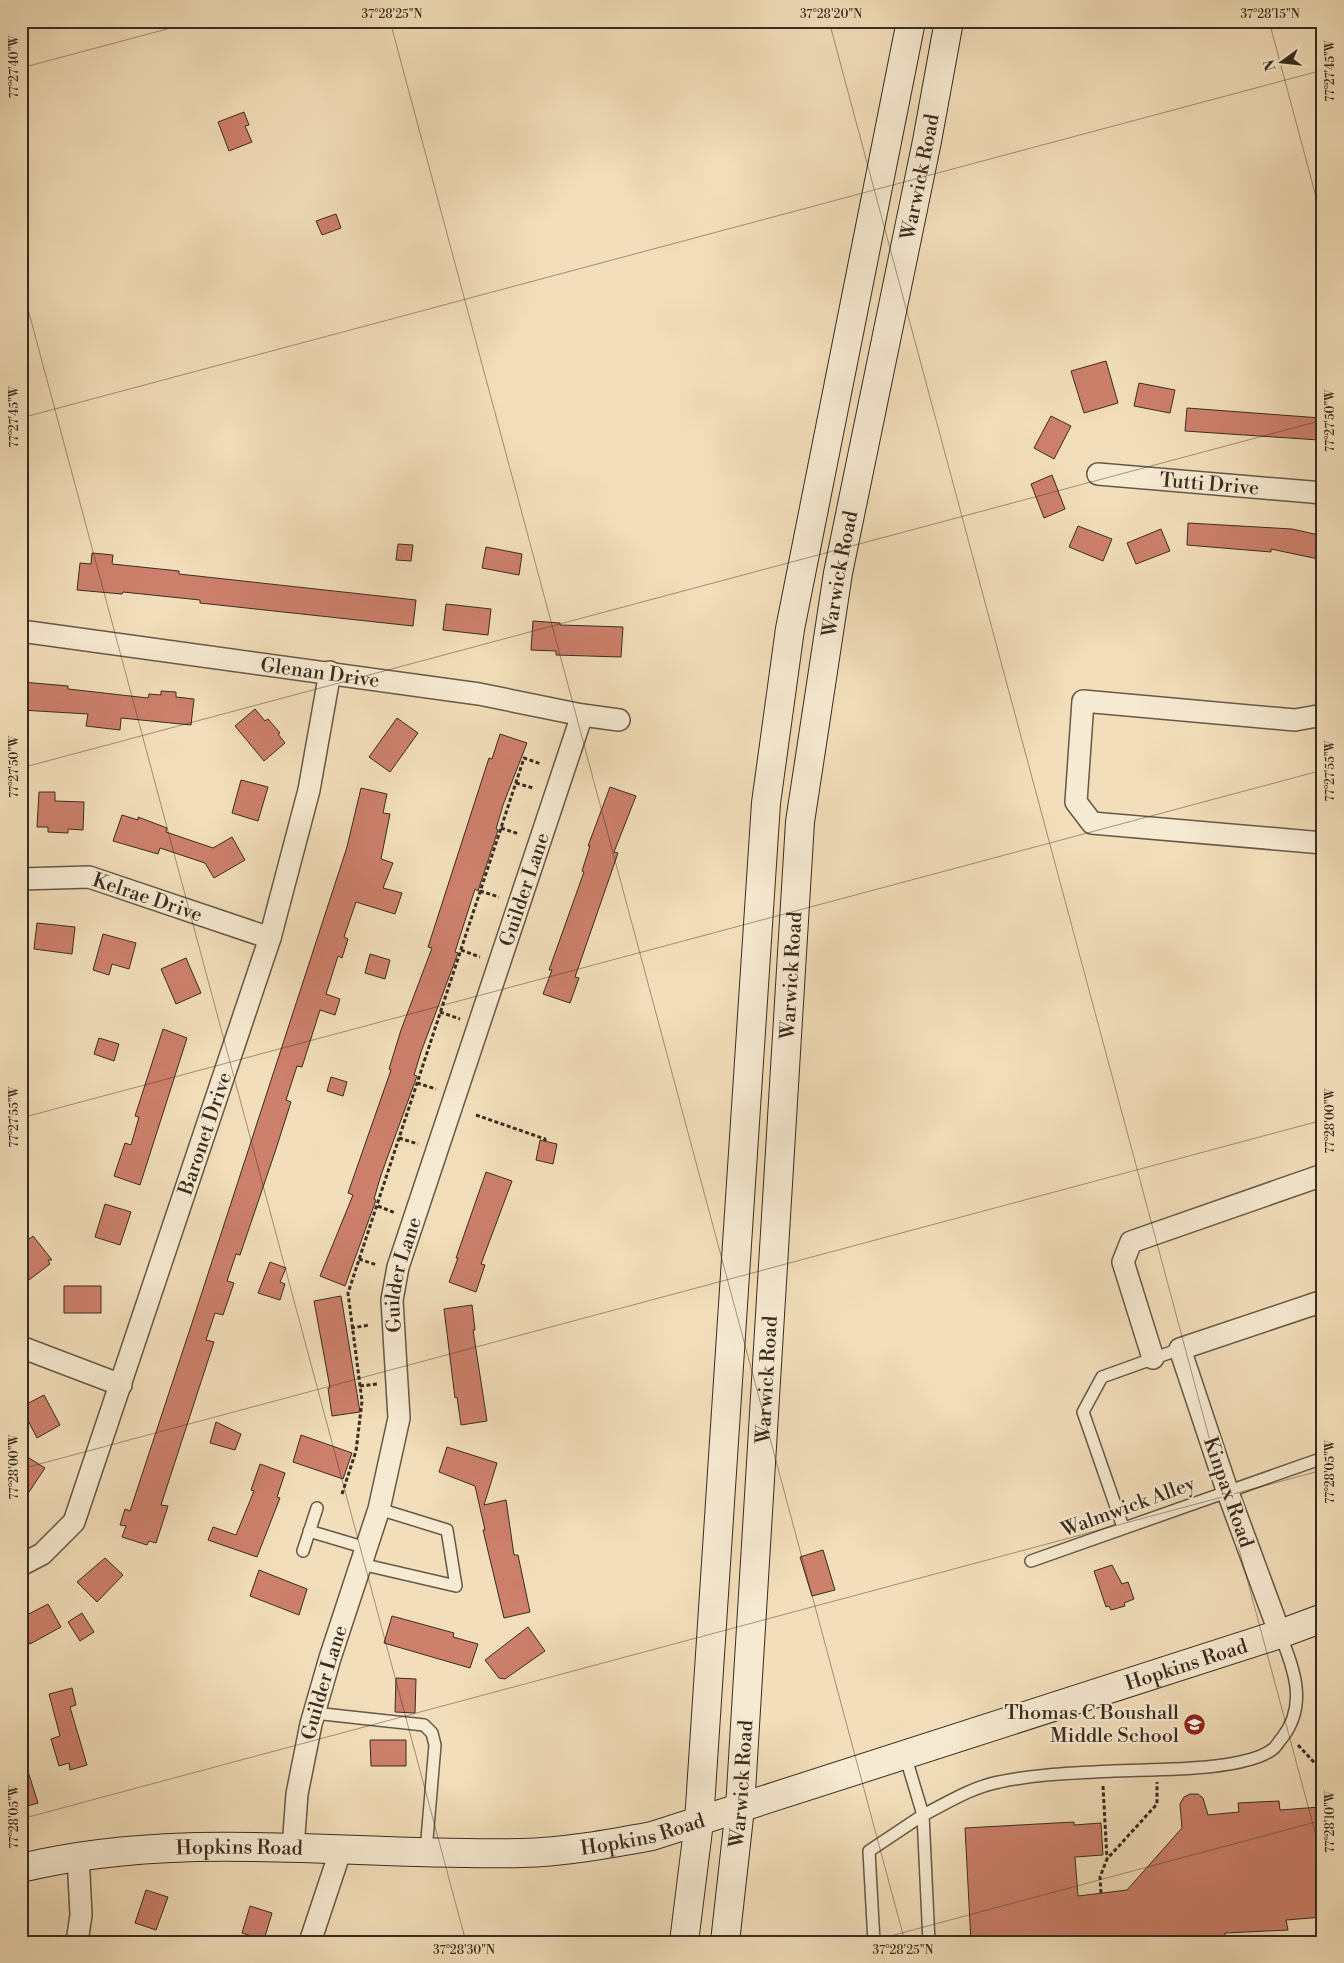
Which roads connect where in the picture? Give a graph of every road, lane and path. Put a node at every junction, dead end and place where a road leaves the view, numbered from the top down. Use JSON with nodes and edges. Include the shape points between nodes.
{"nodes":[{"id":1,"x":911,"y":21,"type":"edge"},
{"id":2,"x":949,"y":21,"type":"edge"},
{"id":3,"x":1098,"y":474,"type":"dead end"},
{"id":4,"x":1323,"y":493,"type":"edge"},
{"id":5,"x":21,"y":631,"type":"edge"},
{"id":6,"x":330,"y":672,"type":"junction"},
{"id":7,"x":582,"y":715,"type":"junction"},
{"id":8,"x":1323,"y":715,"type":"edge"},
{"id":9,"x":619,"y":720,"type":"dead end"},
{"id":10,"x":541,"y":764,"type":"dead end"},
{"id":11,"x":516,"y":783,"type":"junction"},
{"id":12,"x":534,"y":788,"type":"dead end"},
{"id":13,"x":501,"y":828,"type":"junction"},
{"id":14,"x":519,"y":834,"type":"dead end"},
{"id":15,"x":1323,"y":843,"type":"edge"},
{"id":16,"x":21,"y":879,"type":"edge"},
{"id":17,"x":480,"y":892,"type":"junction"},
{"id":18,"x":499,"y":897,"type":"dead end"},
{"id":19,"x":270,"y":938,"type":"junction"},
{"id":20,"x":461,"y":950,"type":"junction"},
{"id":21,"x":480,"y":957,"type":"dead end"},
{"id":22,"x":440,"y":1012,"type":"junction"},
{"id":23,"x":460,"y":1019,"type":"dead end"},
{"id":24,"x":417,"y":1083,"type":"junction"},
{"id":25,"x":436,"y":1089,"type":"dead end"},
{"id":26,"x":476,"y":1116,"type":"dead end"},
{"id":27,"x":399,"y":1138,"type":"junction"},
{"id":28,"x":544,"y":1141,"type":"dead end"},
{"id":29,"x":418,"y":1144,"type":"dead end"},
{"id":30,"x":1323,"y":1175,"type":"edge"},
{"id":31,"x":378,"y":1206,"type":"junction"},
{"id":32,"x":395,"y":1213,"type":"dead end"},
{"id":33,"x":359,"y":1259,"type":"junction"},
{"id":34,"x":377,"y":1265,"type":"dead end"},
{"id":35,"x":1323,"y":1301,"type":"edge"},
{"id":36,"x":370,"y":1325,"type":"dead end"},
{"id":37,"x":351,"y":1328,"type":"junction"},
{"id":38,"x":21,"y":1347,"type":"edge"},
{"id":39,"x":1180,"y":1349,"type":"junction"},
{"id":40,"x":1153,"y":1358,"type":"junction"},
{"id":41,"x":377,"y":1384,"type":"dead end"},
{"id":42,"x":121,"y":1385,"type":"junction"},
{"id":43,"x":360,"y":1386,"type":"junction"},
{"id":44,"x":1323,"y":1458,"type":"edge"},
{"id":45,"x":1227,"y":1490,"type":"junction"},
{"id":46,"x":342,"y":1494,"type":"dead end"},
{"id":47,"x":316,"y":1508,"type":"dead end"},
{"id":48,"x":379,"y":1509,"type":"junction"},
{"id":49,"x":1123,"y":1527,"type":"junction"},
{"id":50,"x":309,"y":1530,"type":"junction"},
{"id":51,"x":303,"y":1551,"type":"dead end"},
{"id":52,"x":364,"y":1556,"type":"junction"},
{"id":53,"x":1031,"y":1561,"type":"dead end"},
{"id":54,"x":21,"y":1565,"type":"edge"},
{"id":55,"x":1323,"y":1618,"type":"edge"},
{"id":56,"x":1280,"y":1634,"type":"junction"},
{"id":57,"x":314,"y":1712,"type":"junction"},
{"id":58,"x":1298,"y":1745,"type":"dead end"},
{"id":59,"x":905,"y":1755,"type":"junction"},
{"id":60,"x":1323,"y":1772,"type":"edge"},
{"id":61,"x":1157,"y":1782,"type":"dead end"},
{"id":62,"x":1103,"y":1785,"type":"dead end"},
{"id":63,"x":740,"y":1808,"type":"junction"},
{"id":64,"x":923,"y":1815,"type":"junction"},
{"id":65,"x":699,"y":1822,"type":"junction"},
{"id":66,"x":293,"y":1848,"type":"junction"},
{"id":67,"x":341,"y":1849,"type":"junction"},
{"id":68,"x":426,"y":1851,"type":"junction"},
{"id":69,"x":78,"y":1855,"type":"junction"},
{"id":70,"x":1107,"y":1859,"type":"junction"},
{"id":71,"x":21,"y":1868,"type":"edge"},
{"id":72,"x":1101,"y":1893,"type":"dead end"},
{"id":73,"x":77,"y":1942,"type":"edge"},
{"id":74,"x":310,"y":1942,"type":"edge"},
{"id":75,"x":684,"y":1942,"type":"edge"},
{"id":76,"x":725,"y":1942,"type":"edge"},
{"id":77,"x":874,"y":1942,"type":"edge"},
{"id":78,"x":929,"y":1942,"type":"edge"}],
"edges":[{"from":1,"to":65,"type":"main road","name":"Warwick Road","via":[[790,629],[774,737],[766,813]]},
{"from":2,"to":63,"type":"main road","name":"Warwick Road","via":[[838,573],[800,822]]},
{"from":3,"to":4,"type":"street","name":"Tutti Drive"},
{"from":5,"to":6,"type":"street","name":"Glenan Drive"},
{"from":6,"to":7,"type":"street","name":"Glenan Drive","via":[[479,694]]},
{"from":6,"to":19,"type":"street","name":"Baronet Drive","via":[[309,790]]},
{"from":7,"to":9,"type":"street","name":"Glenan Drive"},
{"from":7,"to":48,"type":"street","name":"Guilder Lane","via":[[398,1267],[392,1300],[399,1418]]},
{"from":8,"to":15,"type":"street","via":[[1295,720],[1083,701],[1076,802],[1092,823]]},
{"from":10,"to":11,"type":"path","via":[[524,758]]},
{"from":11,"to":12,"type":"path"},
{"from":11,"to":13,"type":"path"},
{"from":13,"to":14,"type":"path"},
{"from":13,"to":17,"type":"path"},
{"from":16,"to":19,"type":"street","name":"Kelrae Drive","via":[[89,876]]},
{"from":17,"to":18,"type":"path"},
{"from":17,"to":20,"type":"path"},
{"from":19,"to":42,"type":"street","name":"Baronet Drive"},
{"from":20,"to":21,"type":"path"},
{"from":20,"to":22,"type":"path"},
{"from":22,"to":23,"type":"path"},
{"from":22,"to":24,"type":"path"},
{"from":24,"to":25,"type":"path"},
{"from":24,"to":27,"type":"path"},
{"from":26,"to":28,"type":"path"},
{"from":27,"to":29,"type":"path"},
{"from":27,"to":31,"type":"path"},
{"from":30,"to":40,"type":"street","via":[[1131,1242],[1123,1262]]},
{"from":31,"to":32,"type":"path"},
{"from":31,"to":33,"type":"path"},
{"from":33,"to":34,"type":"path"},
{"from":33,"to":37,"type":"path","via":[[348,1294]]},
{"from":35,"to":39,"type":"street"},
{"from":36,"to":37,"type":"path"},
{"from":37,"to":43,"type":"path"},
{"from":38,"to":42,"type":"street"},
{"from":39,"to":40,"type":"lane"},
{"from":39,"to":45,"type":"street","name":"Kinpax Road"},
{"from":40,"to":49,"type":"lane","via":[[1102,1377],[1083,1412]]},
{"from":41,"to":43,"type":"path"},
{"from":42,"to":54,"type":"street","name":"Baronet Drive","via":[[74,1522],[42,1554]]},
{"from":43,"to":46,"type":"path","via":[[362,1416],[356,1452]]},
{"from":44,"to":45,"type":"lane","name":"Walmwick Alley"},
{"from":45,"to":49,"type":"lane","name":"Walmwick Alley"},
{"from":45,"to":56,"type":"street","name":"Kinpax Road"},
{"from":47,"to":50,"type":"lane"},
{"from":48,"to":52,"type":"street","name":"Guilder Lane"},
{"from":48,"to":52,"type":"lane","via":[[447,1530],[456,1586]]},
{"from":49,"to":53,"type":"lane","name":"Walmwick Alley"},
{"from":50,"to":51,"type":"lane"},
{"from":50,"to":52,"type":"lane"},
{"from":52,"to":57,"type":"street","name":"Guilder Lane"},
{"from":55,"to":56,"type":"main road","name":"Hopkins Road"},
{"from":56,"to":59,"type":"main road","name":"Hopkins Road"},
{"from":56,"to":64,"type":"lane","via":[[1293,1666],[1298,1696],[1292,1726],[1273,1749],[1249,1761],[998,1782],[969,1792]]},
{"from":57,"to":66,"type":"street","name":"Guilder Lane","via":[[297,1794]]},
{"from":57,"to":68,"type":"lane","via":[[424,1725],[432,1733],[435,1745]]},
{"from":58,"to":60,"type":"path"},
{"from":59,"to":63,"type":"main road","name":"Hopkins Road"},
{"from":59,"to":64,"type":"lane"},
{"from":61,"to":70,"type":"path","via":[[1157,1804]]},
{"from":62,"to":70,"type":"path"},
{"from":63,"to":65,"type":"main road","name":"Hopkins Road"},
{"from":63,"to":76,"type":"main road","name":"Warwick Road"},
{"from":64,"to":77,"type":"lane","via":[[869,1851]]},
{"from":64,"to":78,"type":"lane"},
{"from":65,"to":68,"type":"main road","name":"Hopkins Road","via":[[652,1836],[577,1849],[522,1853]]},
{"from":65,"to":75,"type":"main road","name":"Warwick Road"},
{"from":66,"to":67,"type":"main road","name":"Hopkins Road"},
{"from":66,"to":69,"type":"main road","name":"Hopkins Road","via":[[171,1847]]},
{"from":67,"to":68,"type":"main road","name":"Hopkins Road"},
{"from":67,"to":74,"type":"street"},
{"from":69,"to":71,"type":"main road","name":"Hopkins Road"},
{"from":69,"to":73,"type":"street","via":[[81,1915]]},
{"from":70,"to":72,"type":"path","via":[[1100,1877]]}]}
